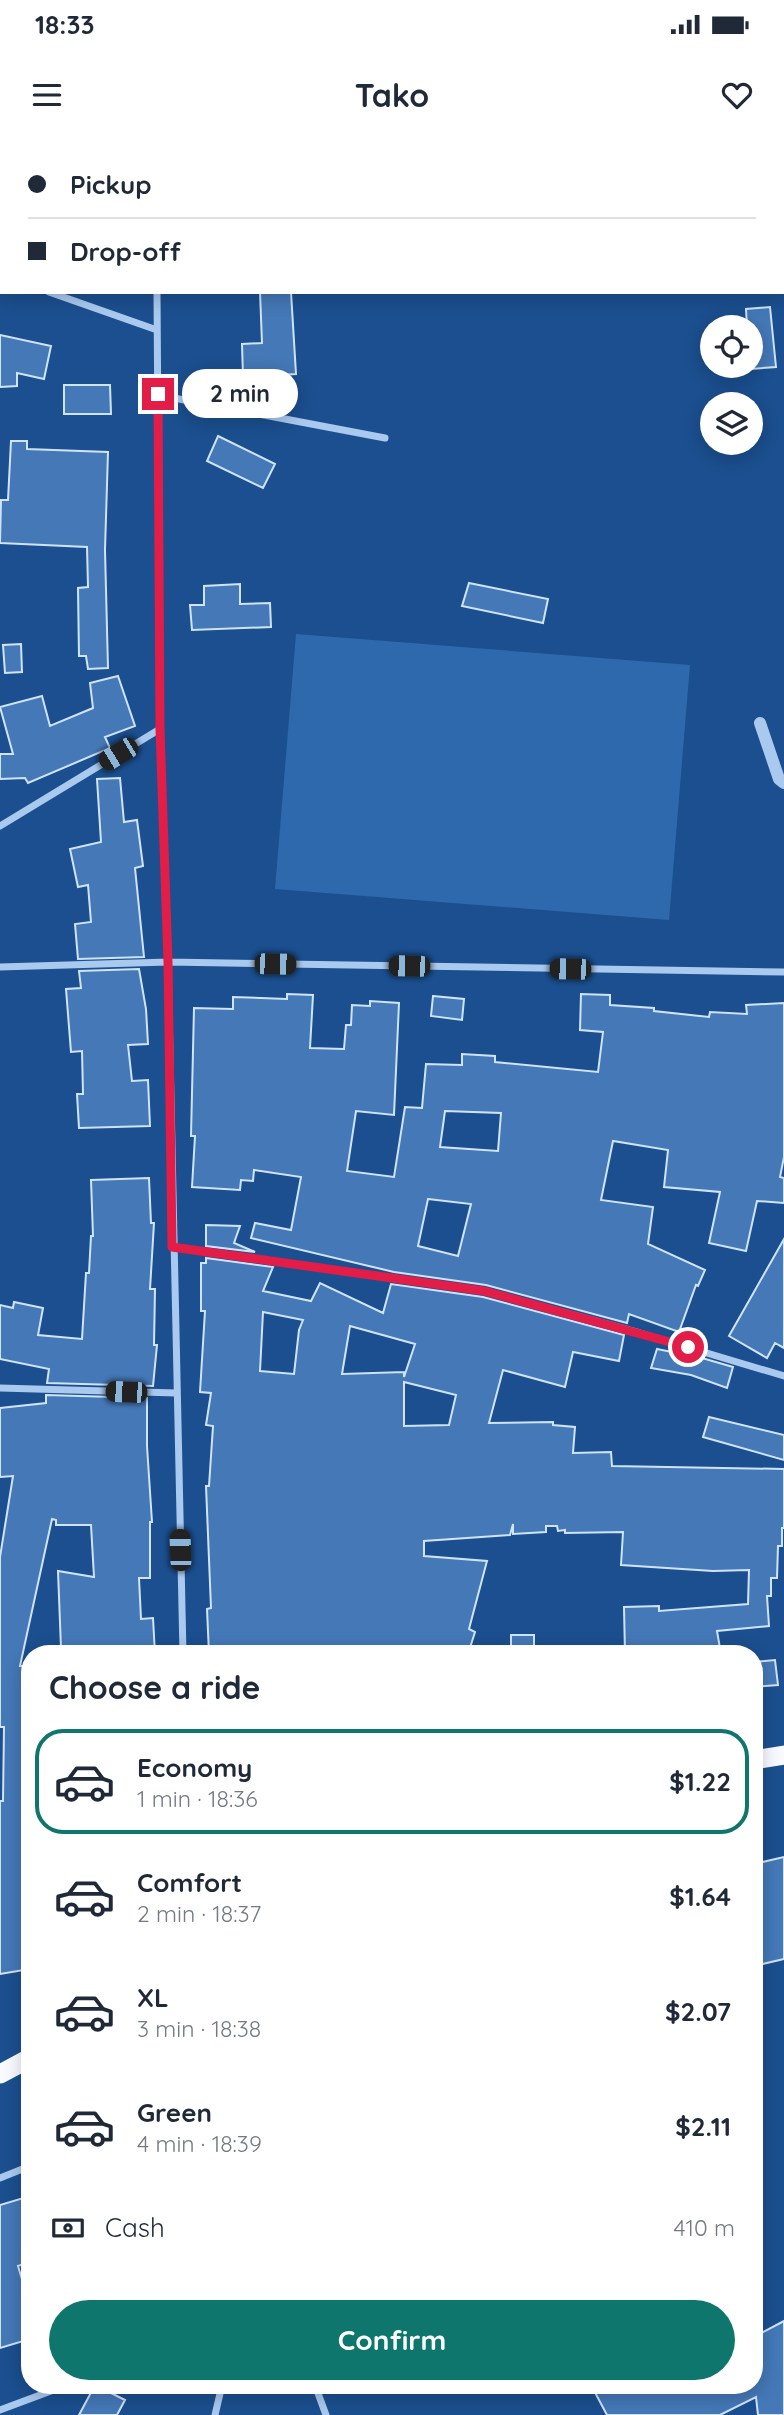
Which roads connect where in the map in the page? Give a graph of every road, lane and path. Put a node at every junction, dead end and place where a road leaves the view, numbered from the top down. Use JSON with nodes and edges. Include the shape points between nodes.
{"nodes":[{"id":1,"x":55,"y":294,"type":"edge"},
{"id":2,"x":157,"y":294,"type":"edge"},
{"id":3,"x":157,"y":330,"type":"junction"},
{"id":4,"x":158,"y":394,"type":"junction"},
{"id":5,"x":385,"y":438,"type":"dead end"},
{"id":6,"x":761,"y":723,"type":"dead end"},
{"id":7,"x":160,"y":729,"type":"junction"},
{"id":8,"x":784,"y":783,"type":"edge"},
{"id":9,"x":0,"y":826,"type":"edge"},
{"id":10,"x":168,"y":962,"type":"junction"},
{"id":11,"x":0,"y":967,"type":"edge"},
{"id":12,"x":784,"y":972,"type":"edge"},
{"id":13,"x":172,"y":1247,"type":"junction"},
{"id":14,"x":784,"y":1376,"type":"edge"},
{"id":15,"x":0,"y":1388,"type":"edge"},
{"id":16,"x":176,"y":1393,"type":"junction"},
{"id":17,"x":183,"y":1645,"type":"edge"},
{"id":18,"x":784,"y":1755,"type":"edge"},
{"id":19,"x":763,"y":1758,"type":"edge"},
{"id":20,"x":21,"y":2063,"type":"edge"},
{"id":21,"x":0,"y":2074,"type":"edge"},
{"id":22,"x":21,"y":2170,"type":"edge"},
{"id":23,"x":0,"y":2178,"type":"edge"},
{"id":24,"x":43,"y":2394,"type":"edge"},
{"id":25,"x":220,"y":2394,"type":"edge"},
{"id":26,"x":319,"y":2394,"type":"edge"},
{"id":27,"x":0,"y":2410,"type":"edge"},
{"id":28,"x":215,"y":2415,"type":"edge"},
{"id":29,"x":327,"y":2415,"type":"edge"}],
"edges":[{"from":1,"to":3,"type":"street"},
{"from":2,"to":3,"type":"street"},
{"from":3,"to":4,"type":"street"},
{"from":4,"to":5,"type":"street"},
{"from":4,"to":7,"type":"street"},
{"from":6,"to":8,"type":"street"},
{"from":7,"to":9,"type":"street"},
{"from":7,"to":10,"type":"street"},
{"from":10,"to":11,"type":"street"},
{"from":10,"to":12,"type":"street"},
{"from":10,"to":13,"type":"street"},
{"from":13,"to":14,"type":"street","via":[[484,1291]]},
{"from":13,"to":16,"type":"street"},
{"from":15,"to":16,"type":"street"},
{"from":16,"to":17,"type":"street"},
{"from":18,"to":19,"type":"highway"},
{"from":20,"to":21,"type":"highway"},
{"from":22,"to":23,"type":"street"},
{"from":24,"to":27,"type":"street"},
{"from":25,"to":28,"type":"street"},
{"from":26,"to":29,"type":"street"}]}
